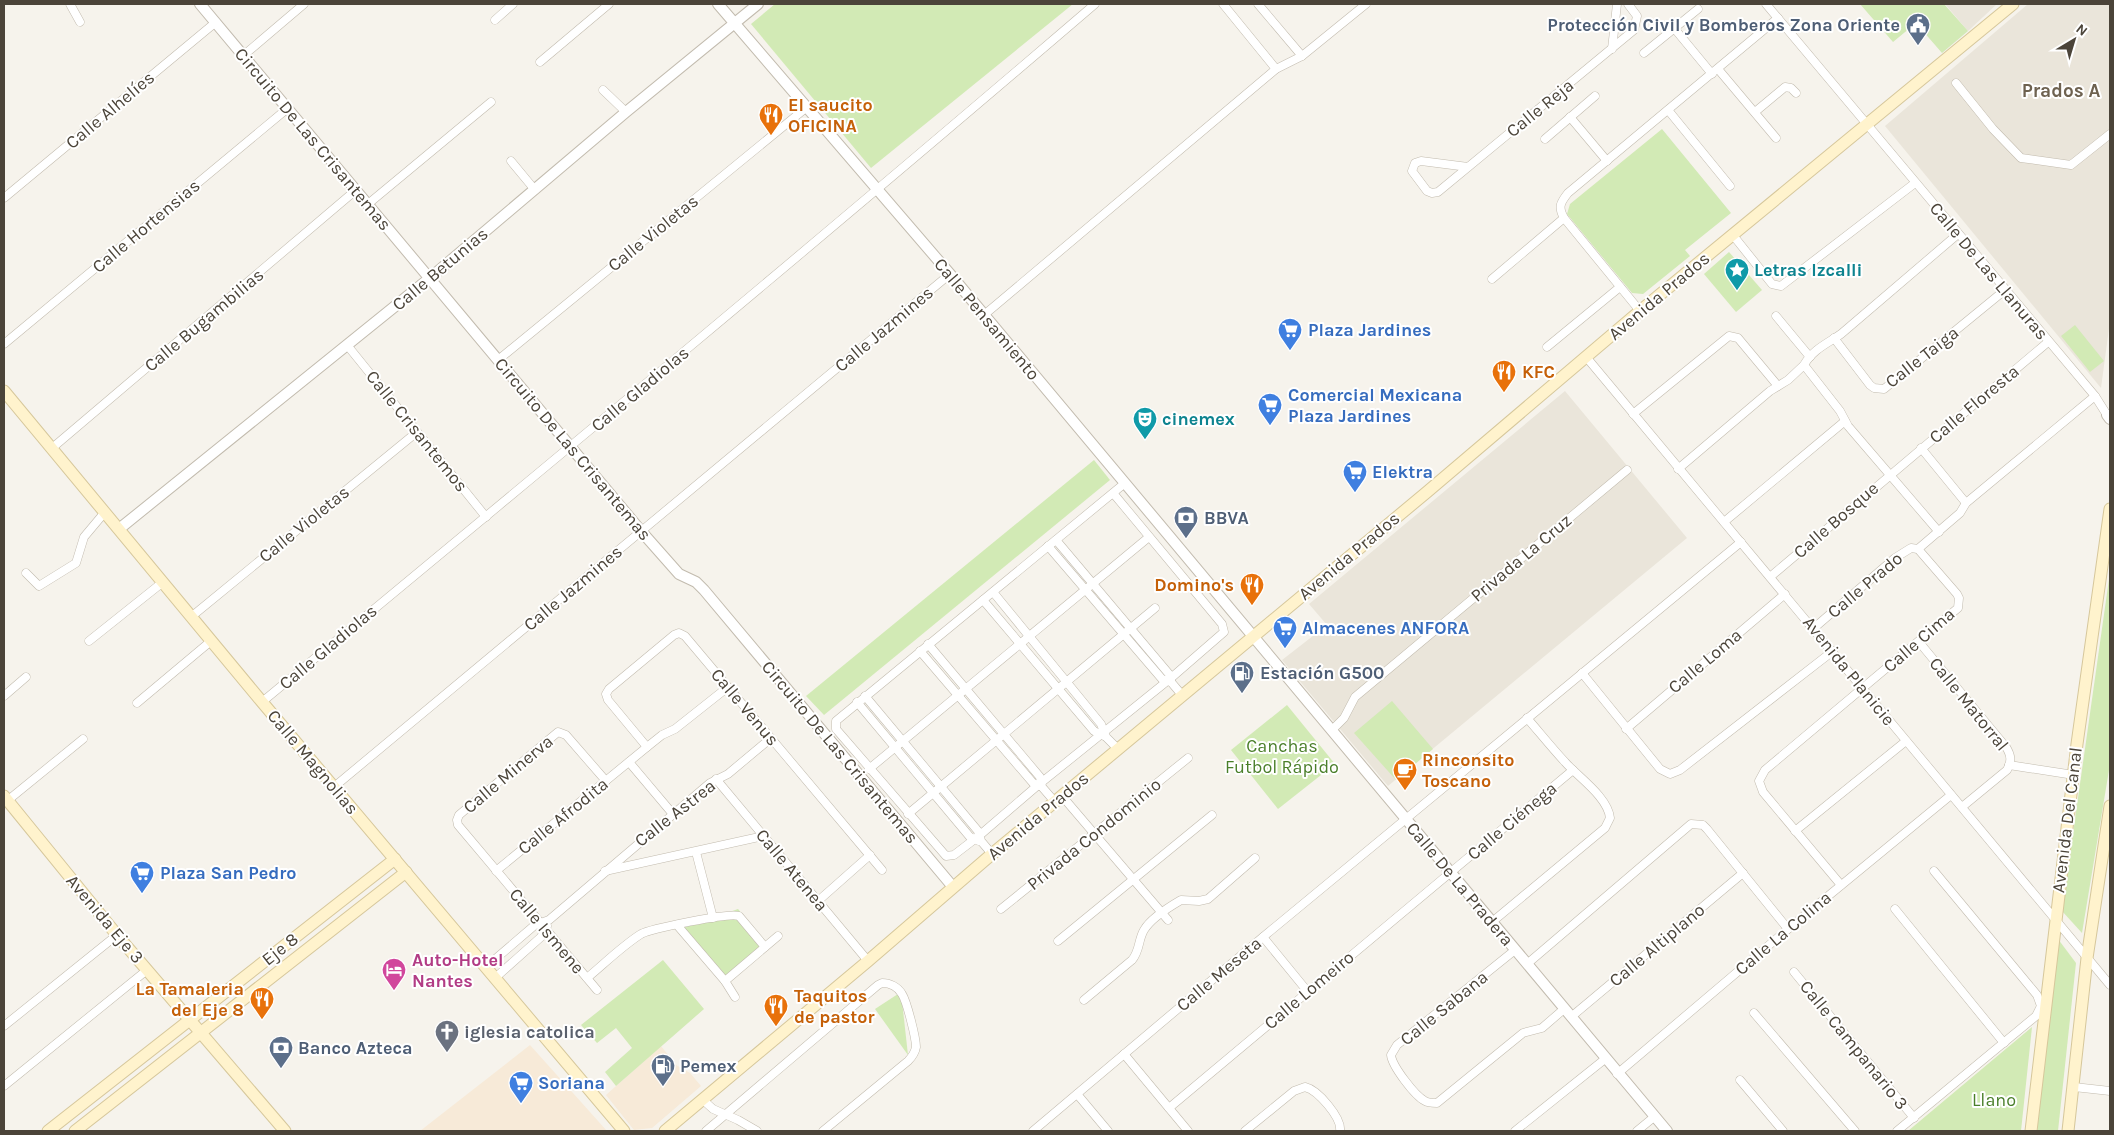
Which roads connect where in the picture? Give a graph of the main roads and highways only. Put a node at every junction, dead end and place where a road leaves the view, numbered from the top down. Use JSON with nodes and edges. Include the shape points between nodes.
{"nodes":[{"id":1,"x":2013,"y":4,"type":"edge"},
{"id":2,"x":4,"y":391,"type":"edge"},
{"id":3,"x":2110,"y":509,"type":"edge"},
{"id":4,"x":6,"y":798,"type":"edge"},
{"id":5,"x":2110,"y":806,"type":"edge"},
{"id":6,"x":395,"y":859,"type":"junction"},
{"id":7,"x":406,"y":872,"type":"junction"},
{"id":8,"x":190,"y":1020,"type":"junction"},
{"id":9,"x":200,"y":1032,"type":"junction"},
{"id":10,"x":48,"y":1131,"type":"edge"},
{"id":11,"x":75,"y":1131,"type":"edge"},
{"id":12,"x":285,"y":1131,"type":"edge"},
{"id":13,"x":624,"y":1131,"type":"edge"},
{"id":14,"x":665,"y":1131,"type":"edge"},
{"id":15,"x":2031,"y":1131,"type":"edge"},
{"id":16,"x":2068,"y":1131,"type":"edge"}],
"edges":[{"from":1,"to":14,"type":"main road","name":"Avenida Prados","via":[[1732,234]]},
{"from":2,"to":6,"type":"main road","name":"Calle Magnolias"},
{"from":3,"to":15,"type":"main road","name":"Avenida Del Canal","via":[[2080,714]]},
{"from":4,"to":8,"type":"main road","name":"Avenida Eje 3"},
{"from":5,"to":16,"type":"main road","via":[[2087,958]]},
{"from":6,"to":7,"type":"main road","name":"Calle Magnolias"},
{"from":6,"to":8,"type":"main road","name":"Eje 8"},
{"from":7,"to":9,"type":"main road","name":"Eje 8"},
{"from":7,"to":13,"type":"main road","name":"Calle Magnolias"},
{"from":8,"to":9,"type":"main road","name":"Avenida Eje 3"},
{"from":8,"to":10,"type":"main road","name":"Eje 8"},
{"from":9,"to":11,"type":"main road","name":"Eje 8"},
{"from":9,"to":12,"type":"main road","name":"Avenida Eje 3"}]}
